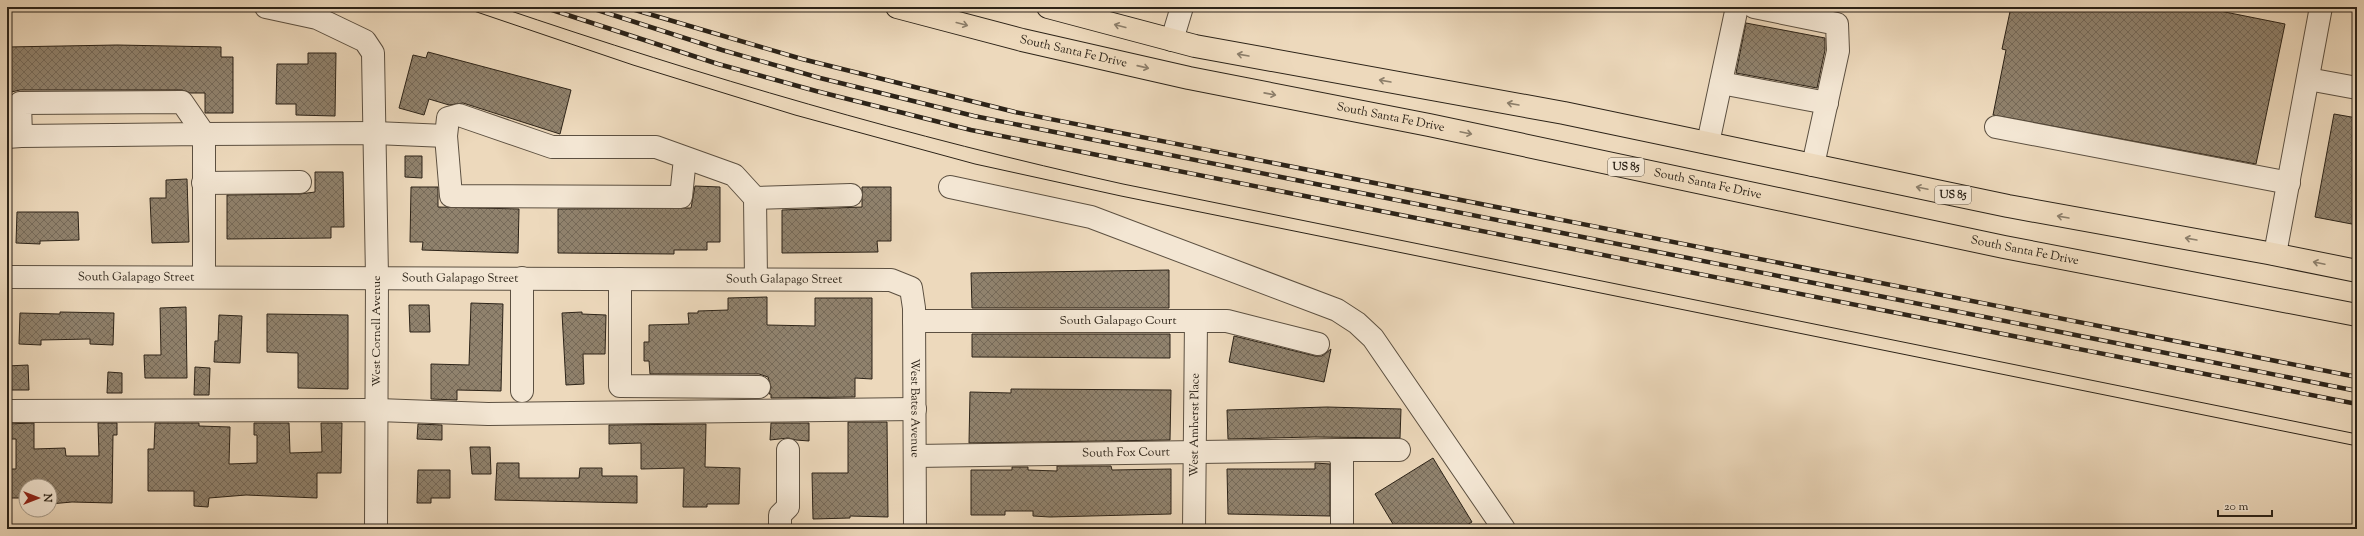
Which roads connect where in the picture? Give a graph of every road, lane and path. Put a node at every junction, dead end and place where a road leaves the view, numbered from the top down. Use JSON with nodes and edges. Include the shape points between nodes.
{"nodes":[{"id":1,"x":266,"y":7,"type":"edge"},
{"id":2,"x":897,"y":7,"type":"edge"},
{"id":3,"x":1182,"y":7,"type":"edge"},
{"id":4,"x":1737,"y":7,"type":"edge"},
{"id":5,"x":1754,"y":7,"type":"edge"},
{"id":6,"x":2321,"y":7,"type":"edge"},
{"id":7,"x":1055,"y":8,"type":"edge"},
{"id":8,"x":1172,"y":40,"type":"junction"},
{"id":9,"x":2308,"y":79,"type":"junction"},
{"id":10,"x":1721,"y":83,"type":"junction"},
{"id":11,"x":2357,"y":88,"type":"edge"},
{"id":12,"x":1827,"y":103,"type":"junction"},
{"id":13,"x":1996,"y":127,"type":"dead end"},
{"id":14,"x":204,"y":134,"type":"junction"},
{"id":15,"x":375,"y":134,"type":"junction"},
{"id":16,"x":14,"y":136,"type":"edge"},
{"id":17,"x":446,"y":136,"type":"junction"},
{"id":18,"x":1708,"y":143,"type":"junction"},
{"id":19,"x":685,"y":158,"type":"junction"},
{"id":20,"x":1813,"y":165,"type":"junction"},
{"id":21,"x":300,"y":182,"type":"dead end"},
{"id":22,"x":203,"y":183,"type":"junction"},
{"id":23,"x":2288,"y":183,"type":"junction"},
{"id":24,"x":950,"y":187,"type":"dead end"},
{"id":25,"x":851,"y":195,"type":"dead end"},
{"id":26,"x":755,"y":198,"type":"junction"},
{"id":27,"x":2276,"y":254,"type":"junction"},
{"id":28,"x":2357,"y":271,"type":"edge"},
{"id":29,"x":7,"y":277,"type":"edge"},
{"id":30,"x":204,"y":277,"type":"junction"},
{"id":31,"x":377,"y":277,"type":"junction"},
{"id":32,"x":522,"y":278,"type":"junction"},
{"id":33,"x":620,"y":278,"type":"junction"},
{"id":34,"x":756,"y":279,"type":"junction"},
{"id":35,"x":911,"y":288,"type":"joint"},
{"id":36,"x":2357,"y":314,"type":"edge"},
{"id":37,"x":914,"y":321,"type":"junction"},
{"id":38,"x":1196,"y":321,"type":"junction"},
{"id":39,"x":1318,"y":344,"type":"dead end"},
{"id":40,"x":759,"y":388,"type":"dead end"},
{"id":41,"x":522,"y":391,"type":"dead end"},
{"id":42,"x":915,"y":409,"type":"junction"},
{"id":43,"x":378,"y":410,"type":"junction"},
{"id":44,"x":7,"y":411,"type":"edge"},
{"id":45,"x":788,"y":450,"type":"dead end"},
{"id":46,"x":1337,"y":450,"type":"junction"},
{"id":47,"x":1399,"y":450,"type":"dead end"},
{"id":48,"x":1195,"y":451,"type":"junction"},
{"id":49,"x":915,"y":456,"type":"junction"},
{"id":50,"x":376,"y":529,"type":"edge"},
{"id":51,"x":780,"y":529,"type":"edge"},
{"id":52,"x":915,"y":529,"type":"edge"},
{"id":53,"x":1194,"y":529,"type":"edge"},
{"id":54,"x":1342,"y":529,"type":"edge"},
{"id":55,"x":1504,"y":529,"type":"edge"}],
"edges":[{"from":1,"to":15,"type":"street","name":"West Cornell Avenue","via":[[317,18],[365,41],[373,53]]},
{"from":2,"to":36,"type":"highway","name":"South Santa Fe Drive","number":"US 85","one_way":true,"via":[[1022,40],[1189,78],[1437,127],[2004,248]]},
{"from":3,"to":8,"type":"street"},
{"from":4,"to":10,"type":"street"},
{"from":5,"to":12,"type":"street","via":[[1837,24],[1838,51]]},
{"from":6,"to":9,"type":"street"},
{"from":8,"to":7,"type":"highway","number":"US 85","one_way":true},
{"from":18,"to":8,"type":"highway","number":"US 85","one_way":true,"via":[[1564,113]]},
{"from":9,"to":11,"type":"street"},
{"from":9,"to":23,"type":"street"},
{"from":10,"to":12,"type":"street"},
{"from":10,"to":18,"type":"street"},
{"from":12,"to":20,"type":"street"},
{"from":13,"to":23,"type":"street"},
{"from":14,"to":15,"type":"street"},
{"from":14,"to":16,"type":"street"},
{"from":14,"to":16,"type":"street","via":[[182,102],[20,103]]},
{"from":14,"to":22,"type":"street"},
{"from":15,"to":17,"type":"street"},
{"from":15,"to":31,"type":"street","name":"West Cornell Avenue"},
{"from":17,"to":19,"type":"street","via":[[448,118],[459,115],[552,147],[656,148]]},
{"from":17,"to":19,"type":"street","via":[[451,196],[681,197]]},
{"from":18,"to":20,"type":"highway","number":"US 85"},
{"from":19,"to":26,"type":"street","via":[[734,175]]},
{"from":27,"to":20,"type":"highway","number":"US 85","one_way":true,"via":[[2054,215]]},
{"from":21,"to":22,"type":"street"},
{"from":22,"to":30,"type":"street"},
{"from":23,"to":27,"type":"street"},
{"from":24,"to":55,"type":"street","via":[[1091,217],[1337,310],[1357,323],[1373,338]]},
{"from":25,"to":26,"type":"street"},
{"from":26,"to":34,"type":"street"},
{"from":28,"to":27,"type":"highway","number":"US 85","one_way":true},
{"from":29,"to":30,"type":"street","name":"South Galapago Street"},
{"from":30,"to":31,"type":"street","name":"South Galapago Street"},
{"from":31,"to":32,"type":"street","name":"South Galapago Street"},
{"from":31,"to":43,"type":"street","name":"West Cornell Avenue"},
{"from":32,"to":33,"type":"street","name":"South Galapago Street"},
{"from":32,"to":41,"type":"street"},
{"from":33,"to":34,"type":"street","name":"South Galapago Street"},
{"from":33,"to":40,"type":"street","via":[[620,386]]},
{"from":34,"to":35,"type":"street","name":"South Galapago Street","via":[[891,280]]},
{"from":35,"to":37,"type":"street","name":"West Bates Avenue"},
{"from":37,"to":38,"type":"street","name":"South Galapago Court"},
{"from":37,"to":42,"type":"street","name":"West Bates Avenue"},
{"from":38,"to":39,"type":"street","name":"South Galapago Court","via":[[1227,321]]},
{"from":38,"to":48,"type":"street","name":"West Amherst Place"},
{"from":42,"to":43,"type":"street","via":[[488,414]]},
{"from":42,"to":49,"type":"street","name":"West Bates Avenue"},
{"from":43,"to":44,"type":"street"},
{"from":43,"to":50,"type":"street","name":"West Cornell Avenue"},
{"from":45,"to":51,"type":"street","via":[[788,506],[780,515]]},
{"from":46,"to":47,"type":"street","name":"South Fox Court"},
{"from":46,"to":48,"type":"street","name":"South Fox Court"},
{"from":46,"to":54,"type":"street","via":[[1342,461]]},
{"from":48,"to":49,"type":"street","name":"South Fox Court"},
{"from":48,"to":53,"type":"street","name":"West Amherst Place"},
{"from":49,"to":52,"type":"street","name":"West Bates Avenue"}]}
